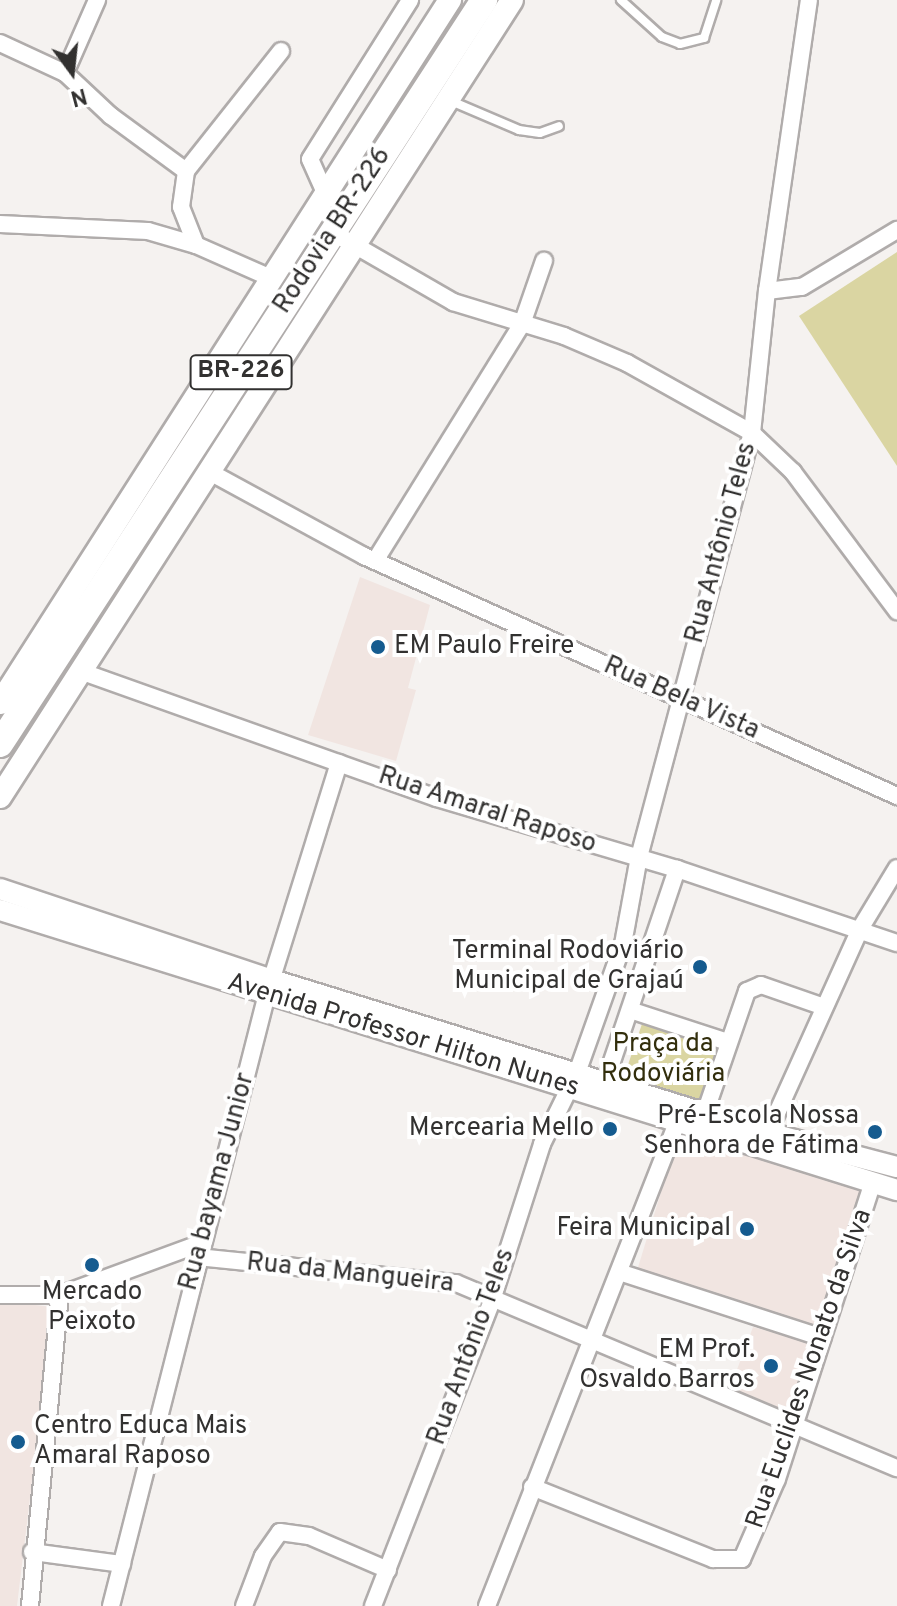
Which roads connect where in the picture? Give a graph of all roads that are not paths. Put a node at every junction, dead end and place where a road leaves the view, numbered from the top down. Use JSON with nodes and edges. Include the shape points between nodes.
{"nodes":[{"id":1,"x":97,"y":0,"type":"edge"},
{"id":2,"x":410,"y":0,"type":"edge"},
{"id":3,"x":450,"y":0,"type":"edge"},
{"id":4,"x":484,"y":0,"type":"edge"},
{"id":5,"x":512,"y":0,"type":"edge"},
{"id":6,"x":621,"y":0,"type":"edge"},
{"id":7,"x":716,"y":0,"type":"edge"},
{"id":8,"x":809,"y":0,"type":"edge"},
{"id":9,"x":0,"y":43,"type":"edge"},
{"id":10,"x":281,"y":51,"type":"dead end"},
{"id":11,"x":65,"y":73,"type":"junction"},
{"id":12,"x":448,"y":100,"type":"junction"},
{"id":13,"x":559,"y":126,"type":"dead end"},
{"id":14,"x":186,"y":171,"type":"junction"},
{"id":15,"x":326,"y":195,"type":"junction"},
{"id":16,"x":0,"y":224,"type":"edge"},
{"id":17,"x":897,"y":230,"type":"edge"},
{"id":18,"x":332,"y":232,"type":"junction"},
{"id":19,"x":196,"y":245,"type":"junction"},
{"id":20,"x":355,"y":247,"type":"junction"},
{"id":21,"x":544,"y":261,"type":"dead end"},
{"id":22,"x":273,"y":279,"type":"junction"},
{"id":23,"x":767,"y":291,"type":"junction"},
{"id":24,"x":522,"y":324,"type":"junction"},
{"id":25,"x":752,"y":433,"type":"junction"},
{"id":26,"x":208,"y":471,"type":"junction"},
{"id":27,"x":375,"y":561,"type":"junction"},
{"id":28,"x":897,"y":611,"type":"edge"},
{"id":29,"x":80,"y":671,"type":"junction"},
{"id":30,"x":680,"y":697,"type":"junction"},
{"id":31,"x":0,"y":703,"type":"edge"},
{"id":32,"x":0,"y":744,"type":"edge"},
{"id":33,"x":339,"y":763,"type":"junction"},
{"id":34,"x":897,"y":796,"type":"edge"},
{"id":35,"x":0,"y":797,"type":"edge"},
{"id":36,"x":639,"y":857,"type":"junction"},
{"id":37,"x":897,"y":868,"type":"edge"},
{"id":38,"x":677,"y":869,"type":"junction"},
{"id":39,"x":0,"y":889,"type":"edge"},
{"id":40,"x":0,"y":910,"type":"edge"},
{"id":41,"x":860,"y":929,"type":"junction"},
{"id":42,"x":897,"y":943,"type":"edge"},
{"id":43,"x":623,"y":944,"type":"junction"},
{"id":44,"x":652,"y":954,"type":"junction"},
{"id":45,"x":270,"y":987,"type":"junction"},
{"id":46,"x":824,"y":1007,"type":"junction"},
{"id":47,"x":633,"y":1011,"type":"junction"},
{"id":48,"x":728,"y":1042,"type":"junction"},
{"id":49,"x":573,"y":1081,"type":"junction"},
{"id":50,"x":602,"y":1090,"type":"junction"},
{"id":51,"x":702,"y":1122,"type":"junction"},
{"id":52,"x":677,"y":1123,"type":"junction"},
{"id":53,"x":765,"y":1142,"type":"junction"},
{"id":54,"x":897,"y":1167,"type":"edge"},
{"id":55,"x":872,"y":1184,"type":"junction"},
{"id":56,"x":897,"y":1190,"type":"edge"},
{"id":57,"x":200,"y":1250,"type":"junction"},
{"id":58,"x":619,"y":1272,"type":"junction"},
{"id":59,"x":0,"y":1295,"type":"edge"},
{"id":60,"x":60,"y":1295,"type":"junction"},
{"id":61,"x":492,"y":1300,"type":"junction"},
{"id":62,"x":591,"y":1338,"type":"junction"},
{"id":63,"x":823,"y":1338,"type":"junction"},
{"id":64,"x":794,"y":1426,"type":"junction"},
{"id":65,"x":897,"y":1468,"type":"edge"},
{"id":66,"x":532,"y":1487,"type":"junction"},
{"id":67,"x":32,"y":1552,"type":"junction"},
{"id":68,"x":122,"y":1564,"type":"junction"},
{"id":69,"x":388,"y":1570,"type":"junction"},
{"id":70,"x":30,"y":1606,"type":"edge"},
{"id":71,"x":111,"y":1606,"type":"edge"},
{"id":72,"x":244,"y":1606,"type":"edge"},
{"id":73,"x":373,"y":1606,"type":"edge"},
{"id":74,"x":487,"y":1606,"type":"edge"}],
"edges":[{"from":1,"to":11,"type":"street"},
{"from":2,"to":15,"type":"street","via":[[310,159]]},
{"from":3,"to":15,"type":"main road"},
{"from":4,"to":18,"type":"highway","name":"Rodovia BR-226","number":"BR-226"},
{"from":5,"to":12,"type":"main road"},
{"from":6,"to":7,"type":"lane","via":[[662,37],[680,44],[704,38]]},
{"from":8,"to":23,"type":"street","name":"Rua Antônio Teles"},
{"from":9,"to":11,"type":"street"},
{"from":10,"to":14,"type":"street"},
{"from":11,"to":14,"type":"street","via":[[111,116]]},
{"from":12,"to":13,"type":"lane","via":[[519,130],[540,133]]},
{"from":12,"to":20,"type":"main road"},
{"from":14,"to":19,"type":"street","via":[[181,207]]},
{"from":15,"to":22,"type":"main road"},
{"from":16,"to":19,"type":"street","via":[[118,228]]},
{"from":17,"to":23,"type":"street","via":[[802,287]]},
{"from":18,"to":20,"type":"street"},
{"from":18,"to":32,"type":"highway","name":"Rodovia BR-226","number":"BR-226"},
{"from":19,"to":22,"type":"street"},
{"from":20,"to":24,"type":"street","via":[[453,302]]},
{"from":20,"to":26,"type":"main road"},
{"from":21,"to":24,"type":"street"},
{"from":22,"to":31,"type":"main road"},
{"from":23,"to":25,"type":"street","name":"Rua Antônio Teles"},
{"from":24,"to":25,"type":"street","via":[[627,363]]},
{"from":24,"to":27,"type":"street"},
{"from":25,"to":28,"type":"street","via":[[793,472]]},
{"from":25,"to":30,"type":"street","name":"Rua Antônio Teles"},
{"from":26,"to":27,"type":"street","name":"Rua Bela Vista"},
{"from":26,"to":29,"type":"main road"},
{"from":27,"to":30,"type":"street","name":"Rua Bela Vista"},
{"from":29,"to":33,"type":"street","name":"Rua Amaral Raposo"},
{"from":29,"to":35,"type":"main road"},
{"from":30,"to":34,"type":"street","name":"Rua Bela Vista"},
{"from":30,"to":36,"type":"street","name":"Rua Antônio Teles"},
{"from":33,"to":36,"type":"street","name":"Rua Amaral Raposo","via":[[437,798]]},
{"from":33,"to":45,"type":"street","name":"Rua bayama Junior"},
{"from":36,"to":38,"type":"street","name":"Rua Amaral Raposo"},
{"from":36,"to":43,"type":"street","name":"Rua Antônio Teles"},
{"from":37,"to":41,"type":"street"},
{"from":38,"to":41,"type":"street","name":"Rua Amaral Raposo"},
{"from":38,"to":44,"type":"street"},
{"from":39,"to":45,"type":"street","name":"Avenida Professor Hilton Nunes"},
{"from":40,"to":45,"type":"street","name":"Avenida Professor Hilton Nunes"},
{"from":41,"to":42,"type":"street","name":"Rua Amaral Raposo"},
{"from":41,"to":46,"type":"street"},
{"from":43,"to":44,"type":"street"},
{"from":43,"to":49,"type":"street","name":"Rua Antônio Teles"},
{"from":44,"to":47,"type":"street"},
{"from":45,"to":49,"type":"street","name":"Avenida Professor Hilton Nunes"},
{"from":45,"to":57,"type":"street","name":"Rua bayama Junior"},
{"from":46,"to":48,"type":"street","via":[[761,985],[753,987],[741,999]]},
{"from":46,"to":53,"type":"street"},
{"from":47,"to":48,"type":"street"},
{"from":47,"to":50,"type":"street"},
{"from":48,"to":51,"type":"street"},
{"from":49,"to":50,"type":"street","name":"Avenida Professor Hilton Nunes"},
{"from":49,"to":61,"type":"street","name":"Rua Antônio Teles","via":[[542,1144]]},
{"from":50,"to":51,"type":"street","name":"Avenida Professor Hilton Nunes"},
{"from":50,"to":52,"type":"street","name":"Avenida Professor Hilton Nunes"},
{"from":51,"to":52,"type":"street","name":"Avenida Professor Hilton Nunes"},
{"from":51,"to":53,"type":"street","name":"Avenida Professor Hilton Nunes"},
{"from":52,"to":58,"type":"street"},
{"from":53,"to":54,"type":"street","name":"Avenida Professor Hilton Nunes"},
{"from":53,"to":55,"type":"street","name":"Avenida Professor Hilton Nunes"},
{"from":55,"to":56,"type":"street","name":"Avenida Professor Hilton Nunes"},
{"from":55,"to":63,"type":"street","name":"Rua Euclides Nonato da Silva"},
{"from":57,"to":60,"type":"street","name":"Rua da Mangueira"},
{"from":57,"to":61,"type":"street","name":"Rua da Mangueira","via":[[456,1283]]},
{"from":57,"to":68,"type":"street","name":"Rua bayama Junior"},
{"from":58,"to":62,"type":"street"},
{"from":58,"to":63,"type":"street"},
{"from":59,"to":60,"type":"street","name":"Rua da Mangueira"},
{"from":60,"to":67,"type":"street"},
{"from":61,"to":62,"type":"street","name":"Rua da Mangueira"},
{"from":61,"to":69,"type":"street","name":"Rua Antônio Teles"},
{"from":62,"to":64,"type":"street","name":"Rua da Mangueira"},
{"from":62,"to":66,"type":"street"},
{"from":63,"to":64,"type":"street","name":"Rua Euclides Nonato da Silva"},
{"from":64,"to":65,"type":"street","name":"Rua da Mangueira"},
{"from":64,"to":66,"type":"street","name":"Rua Euclides Nonato da Silva","via":[[747,1554],[734,1562],[713,1559]]},
{"from":66,"to":74,"type":"street"},
{"from":67,"to":68,"type":"street"},
{"from":67,"to":70,"type":"street"},
{"from":68,"to":71,"type":"street","name":"Rua bayama Junior"},
{"from":69,"to":72,"type":"street","via":[[309,1536],[280,1532],[263,1556]]},
{"from":69,"to":73,"type":"street","name":"Rua Antônio Teles"}]}
